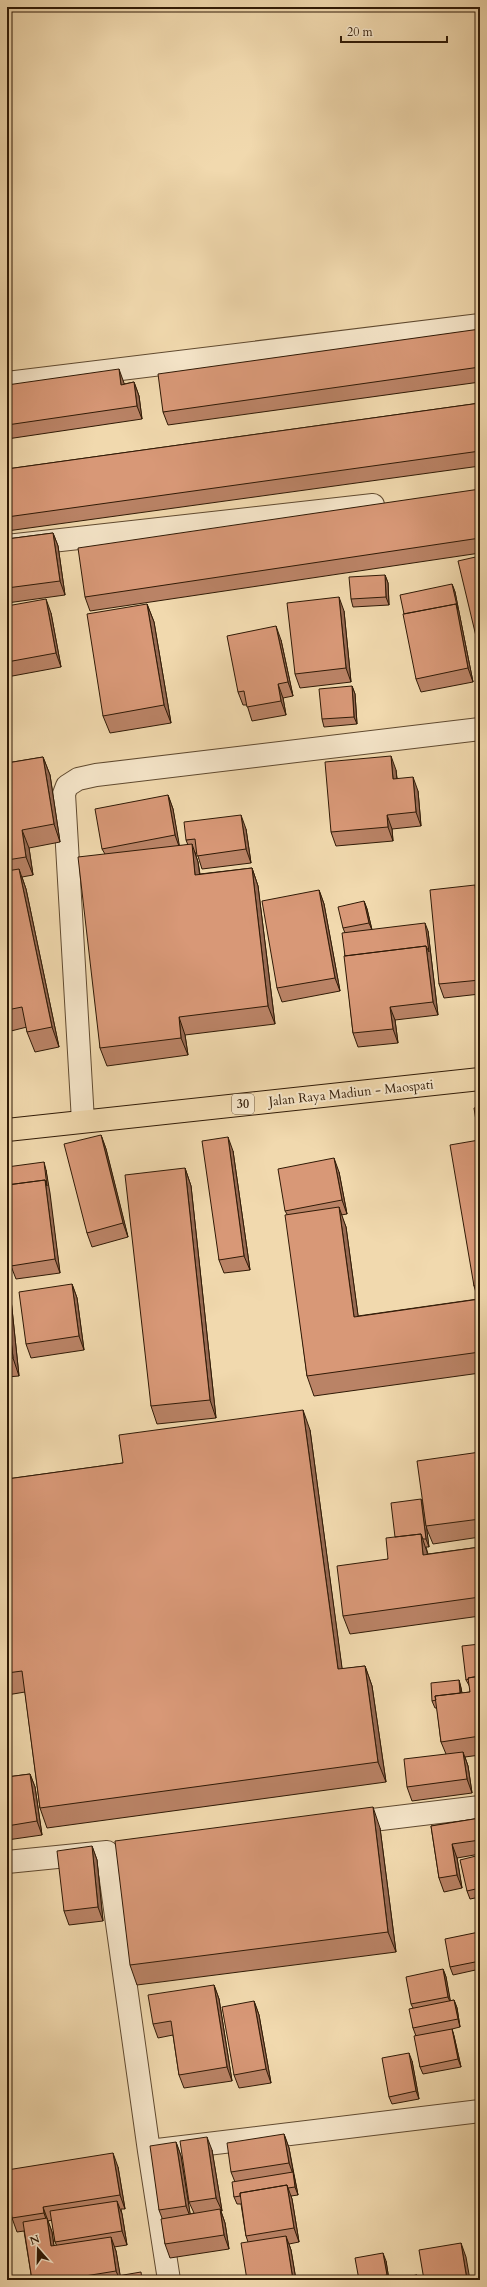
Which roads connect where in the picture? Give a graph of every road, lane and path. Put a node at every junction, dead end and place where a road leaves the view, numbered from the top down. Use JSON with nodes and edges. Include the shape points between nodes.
{"nodes":[{"id":1,"x":480,"y":325,"type":"edge"},
{"id":2,"x":7,"y":383,"type":"edge"},
{"id":3,"x":393,"y":503,"type":"edge"},
{"id":4,"x":7,"y":546,"type":"edge"},
{"id":5,"x":480,"y":729,"type":"edge"},
{"id":6,"x":480,"y":1079,"type":"edge"},
{"id":7,"x":83,"y":1121,"type":"junction"},
{"id":8,"x":7,"y":1130,"type":"edge"},
{"id":9,"x":480,"y":1807,"type":"edge"},
{"id":10,"x":329,"y":1825,"type":"edge"},
{"id":11,"x":7,"y":1862,"type":"edge"},
{"id":12,"x":480,"y":2112,"type":"edge"},
{"id":13,"x":149,"y":2151,"type":"junction"},
{"id":14,"x":169,"y":2280,"type":"edge"}],
"edges":[{"from":1,"to":2,"type":"street"},
{"from":3,"to":4,"type":"street"},
{"from":5,"to":7,"type":"street","via":[[96,775],[78,779],[66,786],[64,794]]},
{"from":6,"to":7,"type":"highway","name":"Jalan Raya Madiun - Maospati","number":"30"},
{"from":7,"to":8,"type":"highway","name":"Jalan Raya Madiun - Maospati","number":"30"},
{"from":9,"to":10,"type":"street"},
{"from":11,"to":13,"type":"street","via":[[115,1851]]},
{"from":12,"to":13,"type":"street"},
{"from":13,"to":14,"type":"street"}]}
